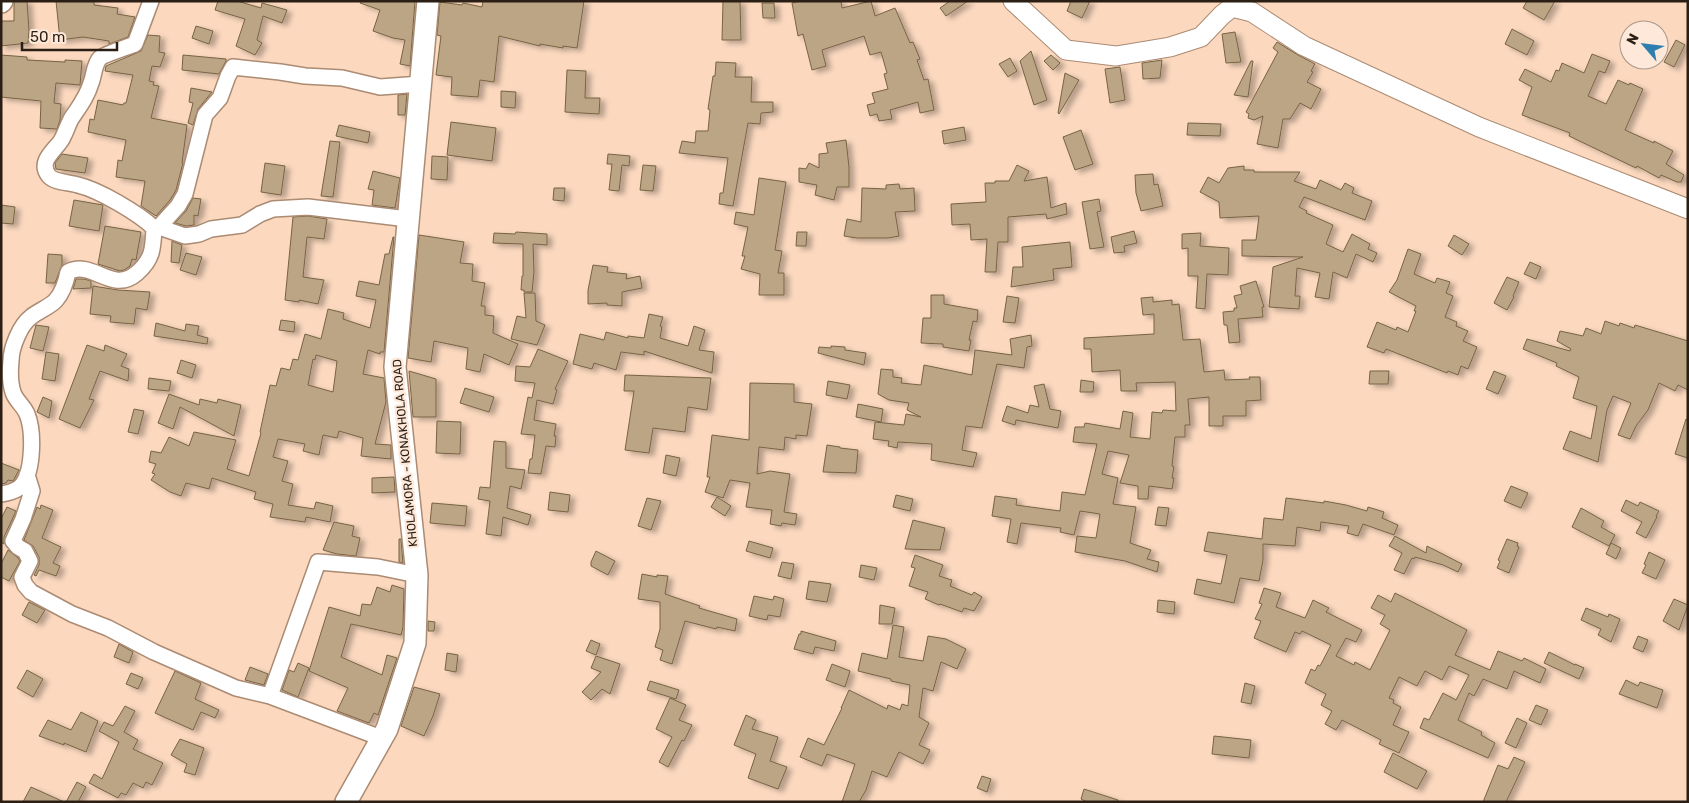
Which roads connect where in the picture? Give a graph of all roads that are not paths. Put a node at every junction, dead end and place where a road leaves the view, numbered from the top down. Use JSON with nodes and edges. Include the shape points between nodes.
{"nodes":[{"id":1,"x":151,"y":1,"type":"edge"},
{"id":2,"x":428,"y":1,"type":"edge"},
{"id":3,"x":1013,"y":1,"type":"edge"},
{"id":4,"x":1231,"y":4,"type":"edge"},
{"id":5,"x":421,"y":84,"type":"junction"},
{"id":6,"x":1688,"y":209,"type":"edge"},
{"id":7,"x":408,"y":219,"type":"junction"},
{"id":8,"x":156,"y":227,"type":"junction"},
{"id":9,"x":27,"y":476,"type":"junction"},
{"id":10,"x":1,"y":494,"type":"edge"},
{"id":11,"x":417,"y":575,"type":"junction"},
{"id":12,"x":270,"y":696,"type":"junction"},
{"id":13,"x":381,"y":738,"type":"junction"},
{"id":14,"x":346,"y":802,"type":"edge"}],
"edges":[{"from":1,"to":8,"type":"street","via":[[135,44],[101,58],[97,63],[82,105],[62,140],[51,151],[46,168],[55,180],[85,186]]},
{"from":2,"to":5,"type":"main road","name":"KHOLAMORA - KONAKHOLA ROAD"},
{"from":3,"to":4,"type":"street","via":[[1066,50],[1116,56],[1170,48],[1201,36]]},
{"from":4,"to":6,"type":"street","via":[[1252,12],[1304,46],[1479,127]]},
{"from":5,"to":7,"type":"main road","name":"KHOLAMORA - KONAKHOLA ROAD"},
{"from":5,"to":8,"type":"street","via":[[380,87],[342,78],[233,67],[220,98],[205,116],[185,194],[178,206]]},
{"from":7,"to":8,"type":"street","via":[[308,207],[274,209],[242,225],[184,236]]},
{"from":7,"to":11,"type":"main road","name":"KHOLAMORA - KONAKHOLA ROAD","via":[[395,367]]},
{"from":8,"to":9,"type":"street","via":[[153,253],[132,278],[112,280],[75,268],[68,272],[56,301],[29,318],[16,339],[11,378],[13,394],[28,416],[30,425],[31,451]]},
{"from":9,"to":10,"type":"street","via":[[21,487]]},
{"from":9,"to":12,"type":"street","via":[[32,491],[13,541],[26,552],[30,561],[22,577],[30,592],[236,688]]},
{"from":11,"to":12,"type":"street","via":[[378,567],[318,562]]},
{"from":11,"to":13,"type":"main road","name":"KHOLAMORA - KONAKHOLA ROAD","via":[[414,643]]},
{"from":12,"to":13,"type":"street"},
{"from":13,"to":14,"type":"main road","name":"KHOLAMORA - KONAKHOLA ROAD"}]}
